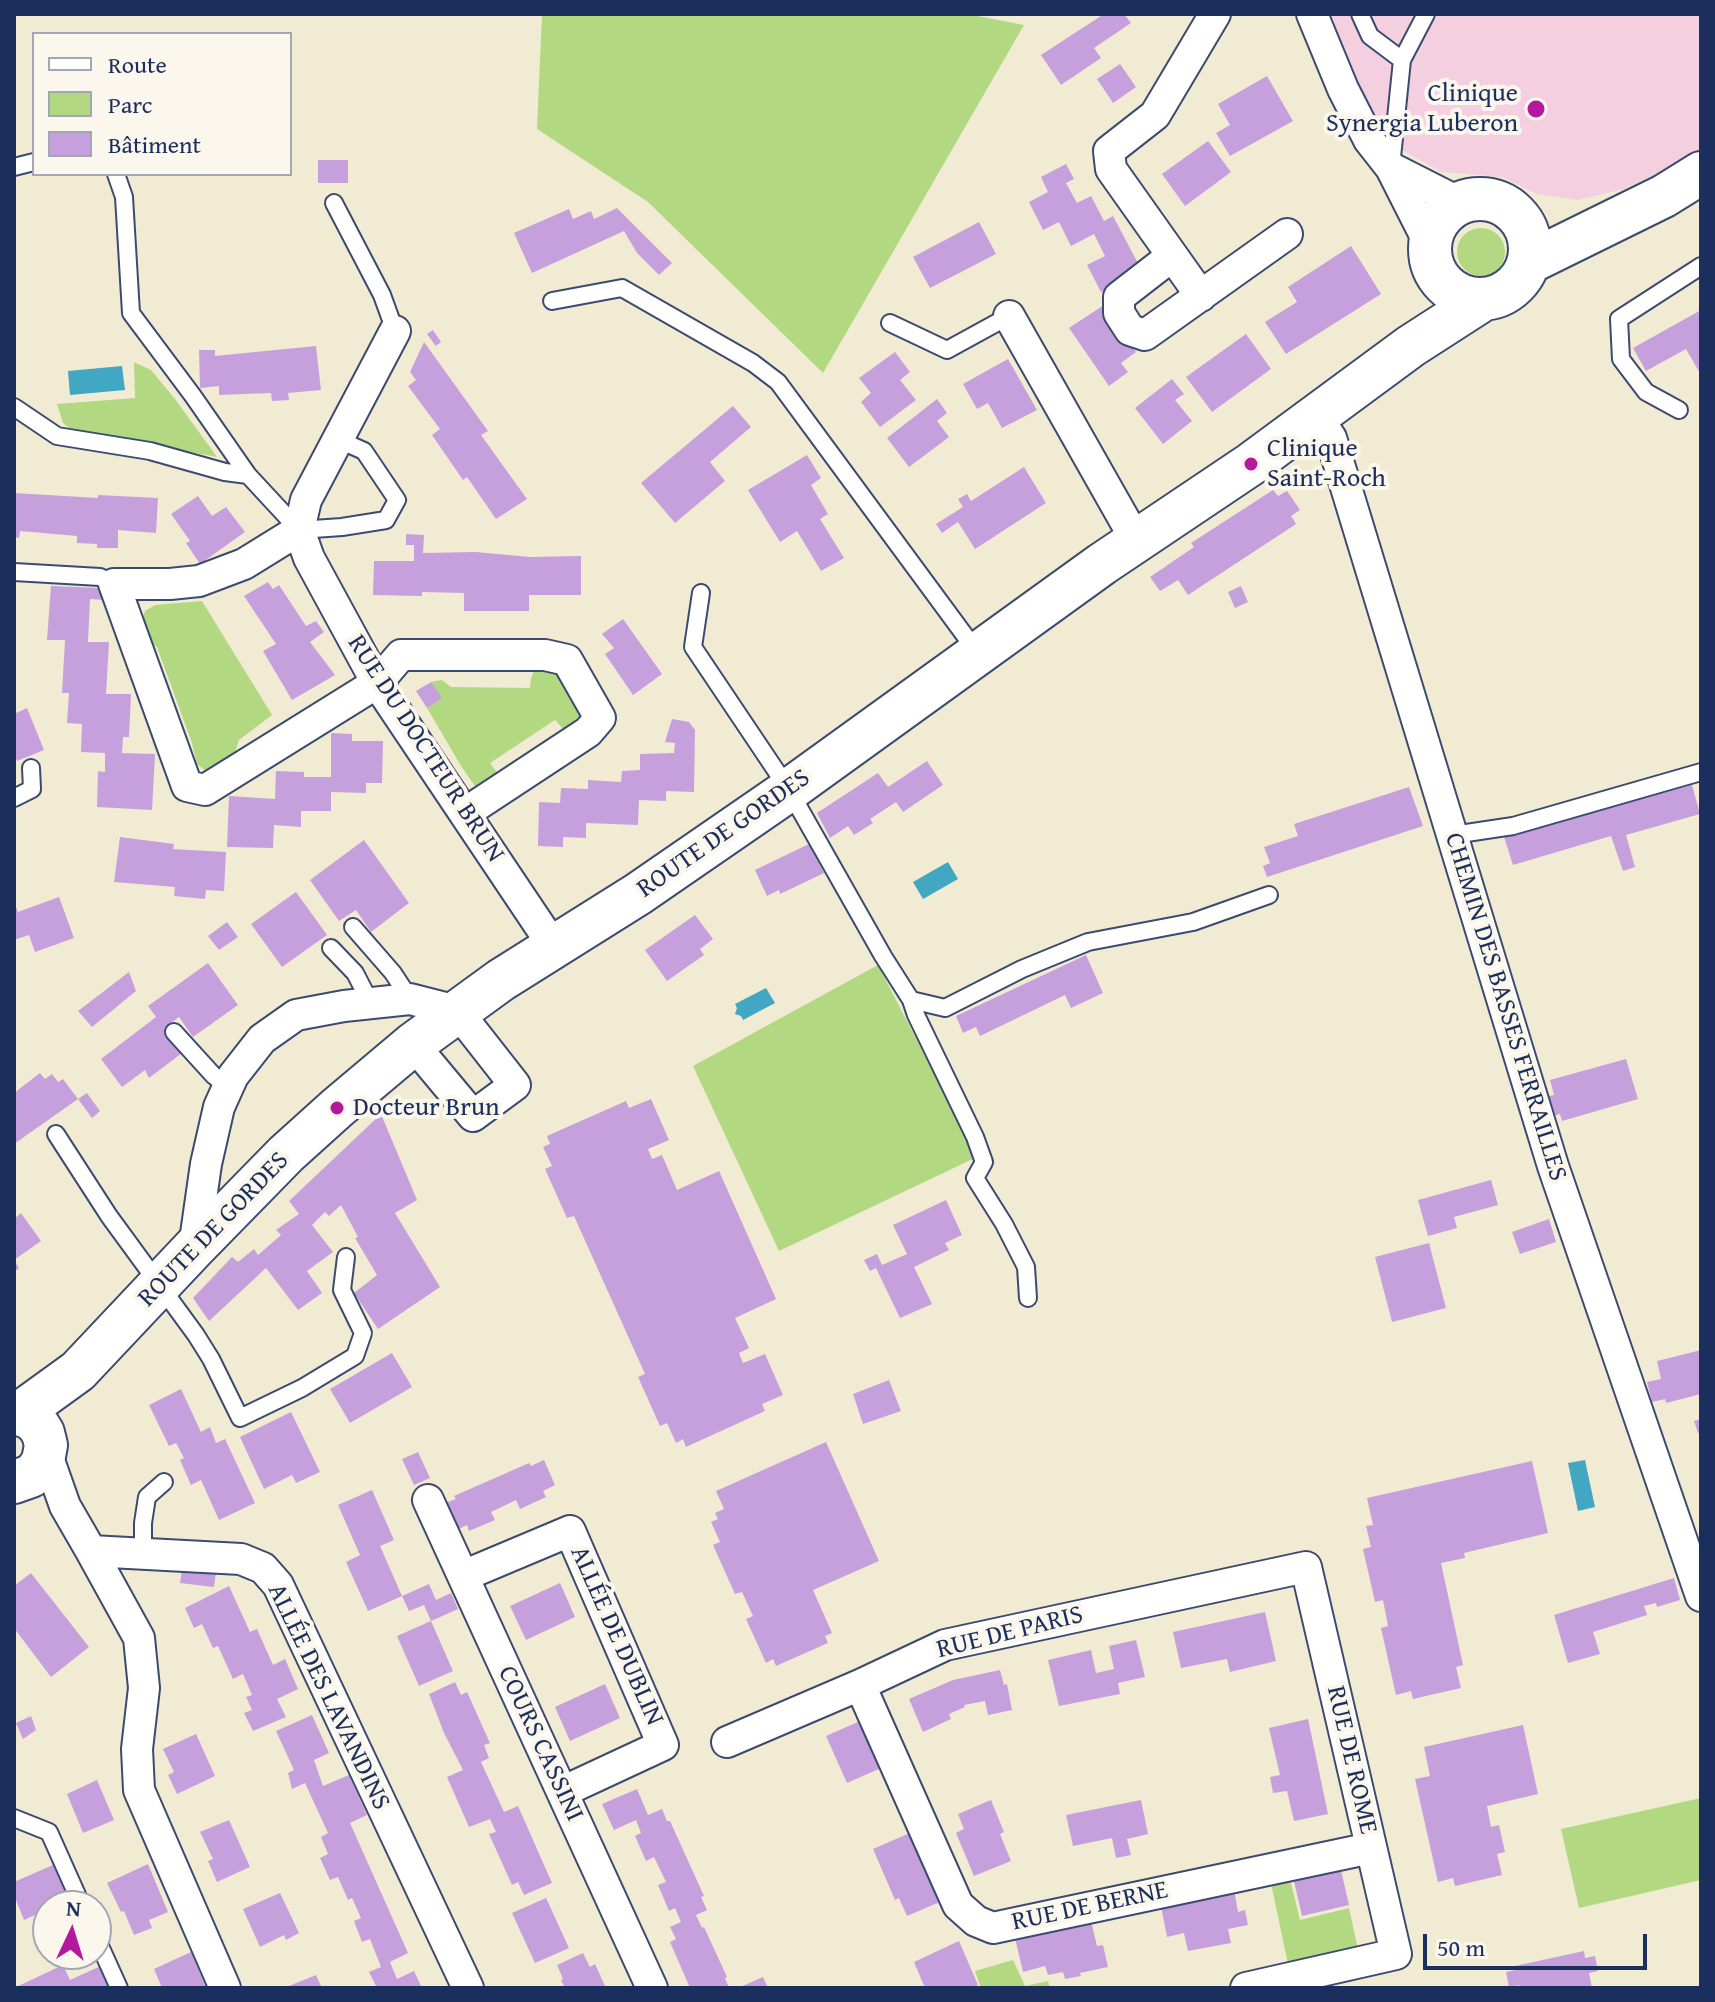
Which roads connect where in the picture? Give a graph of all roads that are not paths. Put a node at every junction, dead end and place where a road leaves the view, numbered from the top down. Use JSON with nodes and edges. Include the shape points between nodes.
{"nodes":[{"id":1,"x":1215,"y":14,"type":"edge"},
{"id":2,"x":1312,"y":14,"type":"edge"},
{"id":3,"x":1360,"y":14,"type":"edge"},
{"id":4,"x":1426,"y":14,"type":"edge"},
{"id":5,"x":1402,"y":60,"type":"junction"},
{"id":6,"x":1391,"y":168,"type":"junction"},
{"id":7,"x":1701,"y":173,"type":"edge"},
{"id":8,"x":117,"y":176,"type":"edge"},
{"id":9,"x":334,"y":203,"type":"dead end"},
{"id":10,"x":1460,"y":203,"type":"junction"},
{"id":11,"x":1509,"y":208,"type":"junction"},
{"id":12,"x":1621,"y":216,"type":"junction"},
{"id":13,"x":1287,"y":234,"type":"dead end"},
{"id":14,"x":1172,"y":256,"type":"junction"},
{"id":15,"x":1432,"y":257,"type":"junction"},
{"id":16,"x":1528,"y":263,"type":"junction"},
{"id":17,"x":1701,"y":266,"type":"edge"},
{"id":18,"x":1201,"y":296,"type":"junction"},
{"id":19,"x":1484,"y":299,"type":"junction"},
{"id":20,"x":552,"y":301,"type":"dead end"},
{"id":21,"x":1009,"y":316,"type":"joint"},
{"id":22,"x":890,"y":323,"type":"dead end"},
{"id":23,"x":395,"y":331,"type":"joint"},
{"id":24,"x":1411,"y":346,"type":"junction"},
{"id":25,"x":14,"y":407,"type":"edge"},
{"id":26,"x":1679,"y":410,"type":"dead end"},
{"id":27,"x":1317,"y":417,"type":"junction"},
{"id":28,"x":337,"y":439,"type":"junction"},
{"id":29,"x":248,"y":475,"type":"junction"},
{"id":30,"x":299,"y":530,"type":"junction"},
{"id":31,"x":1137,"y":542,"type":"junction"},
{"id":32,"x":14,"y":572,"type":"edge"},
{"id":33,"x":114,"y":584,"type":"junction"},
{"id":34,"x":701,"y":593,"type":"dead end"},
{"id":35,"x":978,"y":653,"type":"junction"},
{"id":36,"x":377,"y":683,"type":"junction"},
{"id":37,"x":31,"y":768,"type":"dead end"},
{"id":38,"x":1701,"y":772,"type":"edge"},
{"id":39,"x":789,"y":790,"type":"junction"},
{"id":40,"x":14,"y":798,"type":"edge"},
{"id":41,"x":465,"y":813,"type":"junction"},
{"id":42,"x":1453,"y":835,"type":"junction"},
{"id":43,"x":1269,"y":895,"type":"dead end"},
{"id":44,"x":353,"y":927,"type":"dead end"},
{"id":45,"x":554,"y":947,"type":"junction"},
{"id":46,"x":331,"y":948,"type":"dead end"},
{"id":47,"x":410,"y":999,"type":"junction"},
{"id":48,"x":911,"y":1000,"type":"junction"},
{"id":49,"x":371,"y":1004,"type":"junction"},
{"id":50,"x":457,"y":1011,"type":"junction"},
{"id":51,"x":174,"y":1032,"type":"dead end"},
{"id":52,"x":413,"y":1044,"type":"junction"},
{"id":53,"x":228,"y":1087,"type":"junction"},
{"id":54,"x":56,"y":1134,"type":"dead end"},
{"id":55,"x":194,"y":1248,"type":"junction"},
{"id":56,"x":346,"y":1257,"type":"dead end"},
{"id":57,"x":160,"y":1284,"type":"junction"},
{"id":58,"x":1028,"y":1298,"type":"dead end"},
{"id":59,"x":27,"y":1446,"type":"edge"},
{"id":60,"x":164,"y":1482,"type":"dead end"},
{"id":61,"x":428,"y":1500,"type":"dead end"},
{"id":62,"x":91,"y":1551,"type":"junction"},
{"id":63,"x":143,"y":1554,"type":"junction"},
{"id":64,"x":1306,"y":1567,"type":"joint"},
{"id":65,"x":463,"y":1576,"type":"junction"},
{"id":66,"x":1701,"y":1596,"type":"edge"},
{"id":67,"x":860,"y":1685,"type":"junction"},
{"id":68,"x":727,"y":1742,"type":"dead end"},
{"id":69,"x":562,"y":1792,"type":"junction"},
{"id":70,"x":14,"y":1818,"type":"edge"},
{"id":71,"x":1371,"y":1848,"type":"junction"},
{"id":72,"x":75,"y":1890,"type":"edge"},
{"id":73,"x":225,"y":1988,"type":"edge"},
{"id":74,"x":468,"y":1988,"type":"edge"},
{"id":75,"x":652,"y":1988,"type":"edge"},
{"id":76,"x":1246,"y":1988,"type":"edge"}],
"edges":[{"from":1,"to":14,"type":"street","via":[[1155,115],[1109,151],[1111,169]]},
{"from":2,"to":6,"type":"street","via":[[1369,140]]},
{"from":3,"to":5,"type":"lane","via":[[1370,36]]},
{"from":4,"to":5,"type":"lane"},
{"from":5,"to":6,"type":"lane"},
{"from":6,"to":10,"type":"street"},
{"from":6,"to":15,"type":"street"},
{"from":7,"to":12,"type":"street"},
{"from":8,"to":29,"type":"lane","via":[[124,197],[131,313]]},
{"from":9,"to":23,"type":"lane"},
{"from":10,"to":11,"type":"street","via":[[1477,199]]},
{"from":10,"to":15,"type":"street","via":[[1435,228]]},
{"from":11,"to":12,"type":"street","via":[[1569,221]]},
{"from":11,"to":16,"type":"street","via":[[1528,232]]},
{"from":12,"to":16,"type":"street"},
{"from":13,"to":18,"type":"street"},
{"from":14,"to":18,"type":"street"},
{"from":14,"to":18,"type":"street","via":[[1119,297],[1119,313],[1130,330],[1145,335]]},
{"from":15,"to":19,"type":"street","via":[[1442,281],[1454,292]]},
{"from":15,"to":24,"type":"street"},
{"from":16,"to":19,"type":"street","via":[[1516,284]]},
{"from":17,"to":26,"type":"lane","via":[[1619,319],[1621,359],[1646,392]]},
{"from":19,"to":24,"type":"street","name":"ROUTE DE GORDES"},
{"from":20,"to":35,"type":"lane","via":[[622,288],[778,382]]},
{"from":21,"to":22,"type":"lane","via":[[947,350]]},
{"from":21,"to":31,"type":"street"},
{"from":23,"to":28,"type":"street"},
{"from":24,"to":27,"type":"street","name":"ROUTE DE GORDES"},
{"from":25,"to":29,"type":"lane","via":[[57,436]]},
{"from":27,"to":31,"type":"street","name":"ROUTE DE GORDES"},
{"from":27,"to":42,"type":"street","name":"CHEMIN DES BASSES FERRAILLES","via":[[1331,438]]},
{"from":28,"to":30,"type":"street","via":[[306,500]]},
{"from":28,"to":30,"type":"lane","via":[[364,451],[397,500],[386,520]]},
{"from":29,"to":30,"type":"lane"},
{"from":30,"to":33,"type":"street","via":[[244,564],[199,581]]},
{"from":30,"to":36,"type":"street","name":"RUE DU DOCTEUR BRUN"},
{"from":31,"to":35,"type":"street","name":"ROUTE DE GORDES"},
{"from":32,"to":33,"type":"lane","via":[[100,577]]},
{"from":33,"to":36,"type":"street","via":[[187,786],[205,790]]},
{"from":34,"to":39,"type":"lane","via":[[693,647]]},
{"from":35,"to":39,"type":"street","name":"ROUTE DE GORDES"},
{"from":36,"to":41,"type":"street","name":"RUE DU DOCTEUR BRUN"},
{"from":36,"to":41,"type":"street","via":[[401,655],[545,655],[567,660],[600,718],[588,732]]},
{"from":37,"to":40,"type":"lane","via":[[32,789]]},
{"from":38,"to":42,"type":"lane","via":[[1513,826]]},
{"from":39,"to":45,"type":"street","name":"ROUTE DE GORDES"},
{"from":39,"to":48,"type":"lane"},
{"from":41,"to":45,"type":"street","name":"RUE DU DOCTEUR BRUN"},
{"from":42,"to":66,"type":"street","name":"CHEMIN DES BASSES FERRAILLES","via":[[1553,1166]]},
{"from":43,"to":48,"type":"lane","via":[[1193,922],[1088,942],[945,1008]]},
{"from":44,"to":47,"type":"lane"},
{"from":45,"to":50,"type":"street","name":"ROUTE DE GORDES"},
{"from":46,"to":49,"type":"lane","via":[[355,973]]},
{"from":47,"to":49,"type":"street"},
{"from":47,"to":50,"type":"street"},
{"from":48,"to":58,"type":"lane","via":[[975,1137],[984,1162],[975,1178],[1026,1267]]},
{"from":49,"to":53,"type":"street","via":[[296,1015],[262,1039]]},
{"from":50,"to":52,"type":"street","name":"ROUTE DE GORDES"},
{"from":50,"to":52,"type":"street","via":[[515,1085],[473,1116]]},
{"from":51,"to":53,"type":"lane"},
{"from":52,"to":55,"type":"street","name":"ROUTE DE GORDES","via":[[286,1154]]},
{"from":53,"to":55,"type":"street","via":[[206,1164]]},
{"from":54,"to":57,"type":"lane"},
{"from":55,"to":57,"type":"street","name":"ROUTE DE GORDES"},
{"from":56,"to":57,"type":"lane","via":[[342,1290],[363,1333],[355,1356],[240,1418],[211,1359]]},
{"from":57,"to":59,"type":"street","name":"ROUTE DE GORDES","via":[[78,1371]]},
{"from":59,"to":62,"type":"street","via":[[37,1484],[65,1506]]},
{"from":60,"to":63,"type":"lane","via":[[147,1497]]},
{"from":61,"to":65,"type":"street","name":"COURS CASSINI"},
{"from":62,"to":63,"type":"street","name":"ALLÉE DES LAVANDINS"},
{"from":62,"to":73,"type":"street","via":[[139,1638],[144,1688],[137,1749],[139,1790]]},
{"from":63,"to":74,"type":"street","name":"ALLÉE DES LAVANDINS","via":[[241,1559],[263,1568],[278,1585]]},
{"from":64,"to":67,"type":"street","name":"RUE DE PARIS","via":[[945,1645]]},
{"from":64,"to":71,"type":"street","name":"RUE DE ROME"},
{"from":65,"to":69,"type":"street","name":"COURS CASSINI"},
{"from":65,"to":69,"type":"street","name":"ALLÉE DE DUBLIN","via":[[570,1531],[663,1745]]},
{"from":67,"to":68,"type":"street","name":"RUE DE PARIS"},
{"from":67,"to":71,"type":"street","name":"RUE DE BERNE","via":[[958,1905],[993,1928]]},
{"from":69,"to":75,"type":"street","name":"COURS CASSINI"},
{"from":70,"to":72,"type":"lane","via":[[49,1832]]},
{"from":71,"to":76,"type":"street","name":"RUE DE ROME","via":[[1396,1954]]}]}
